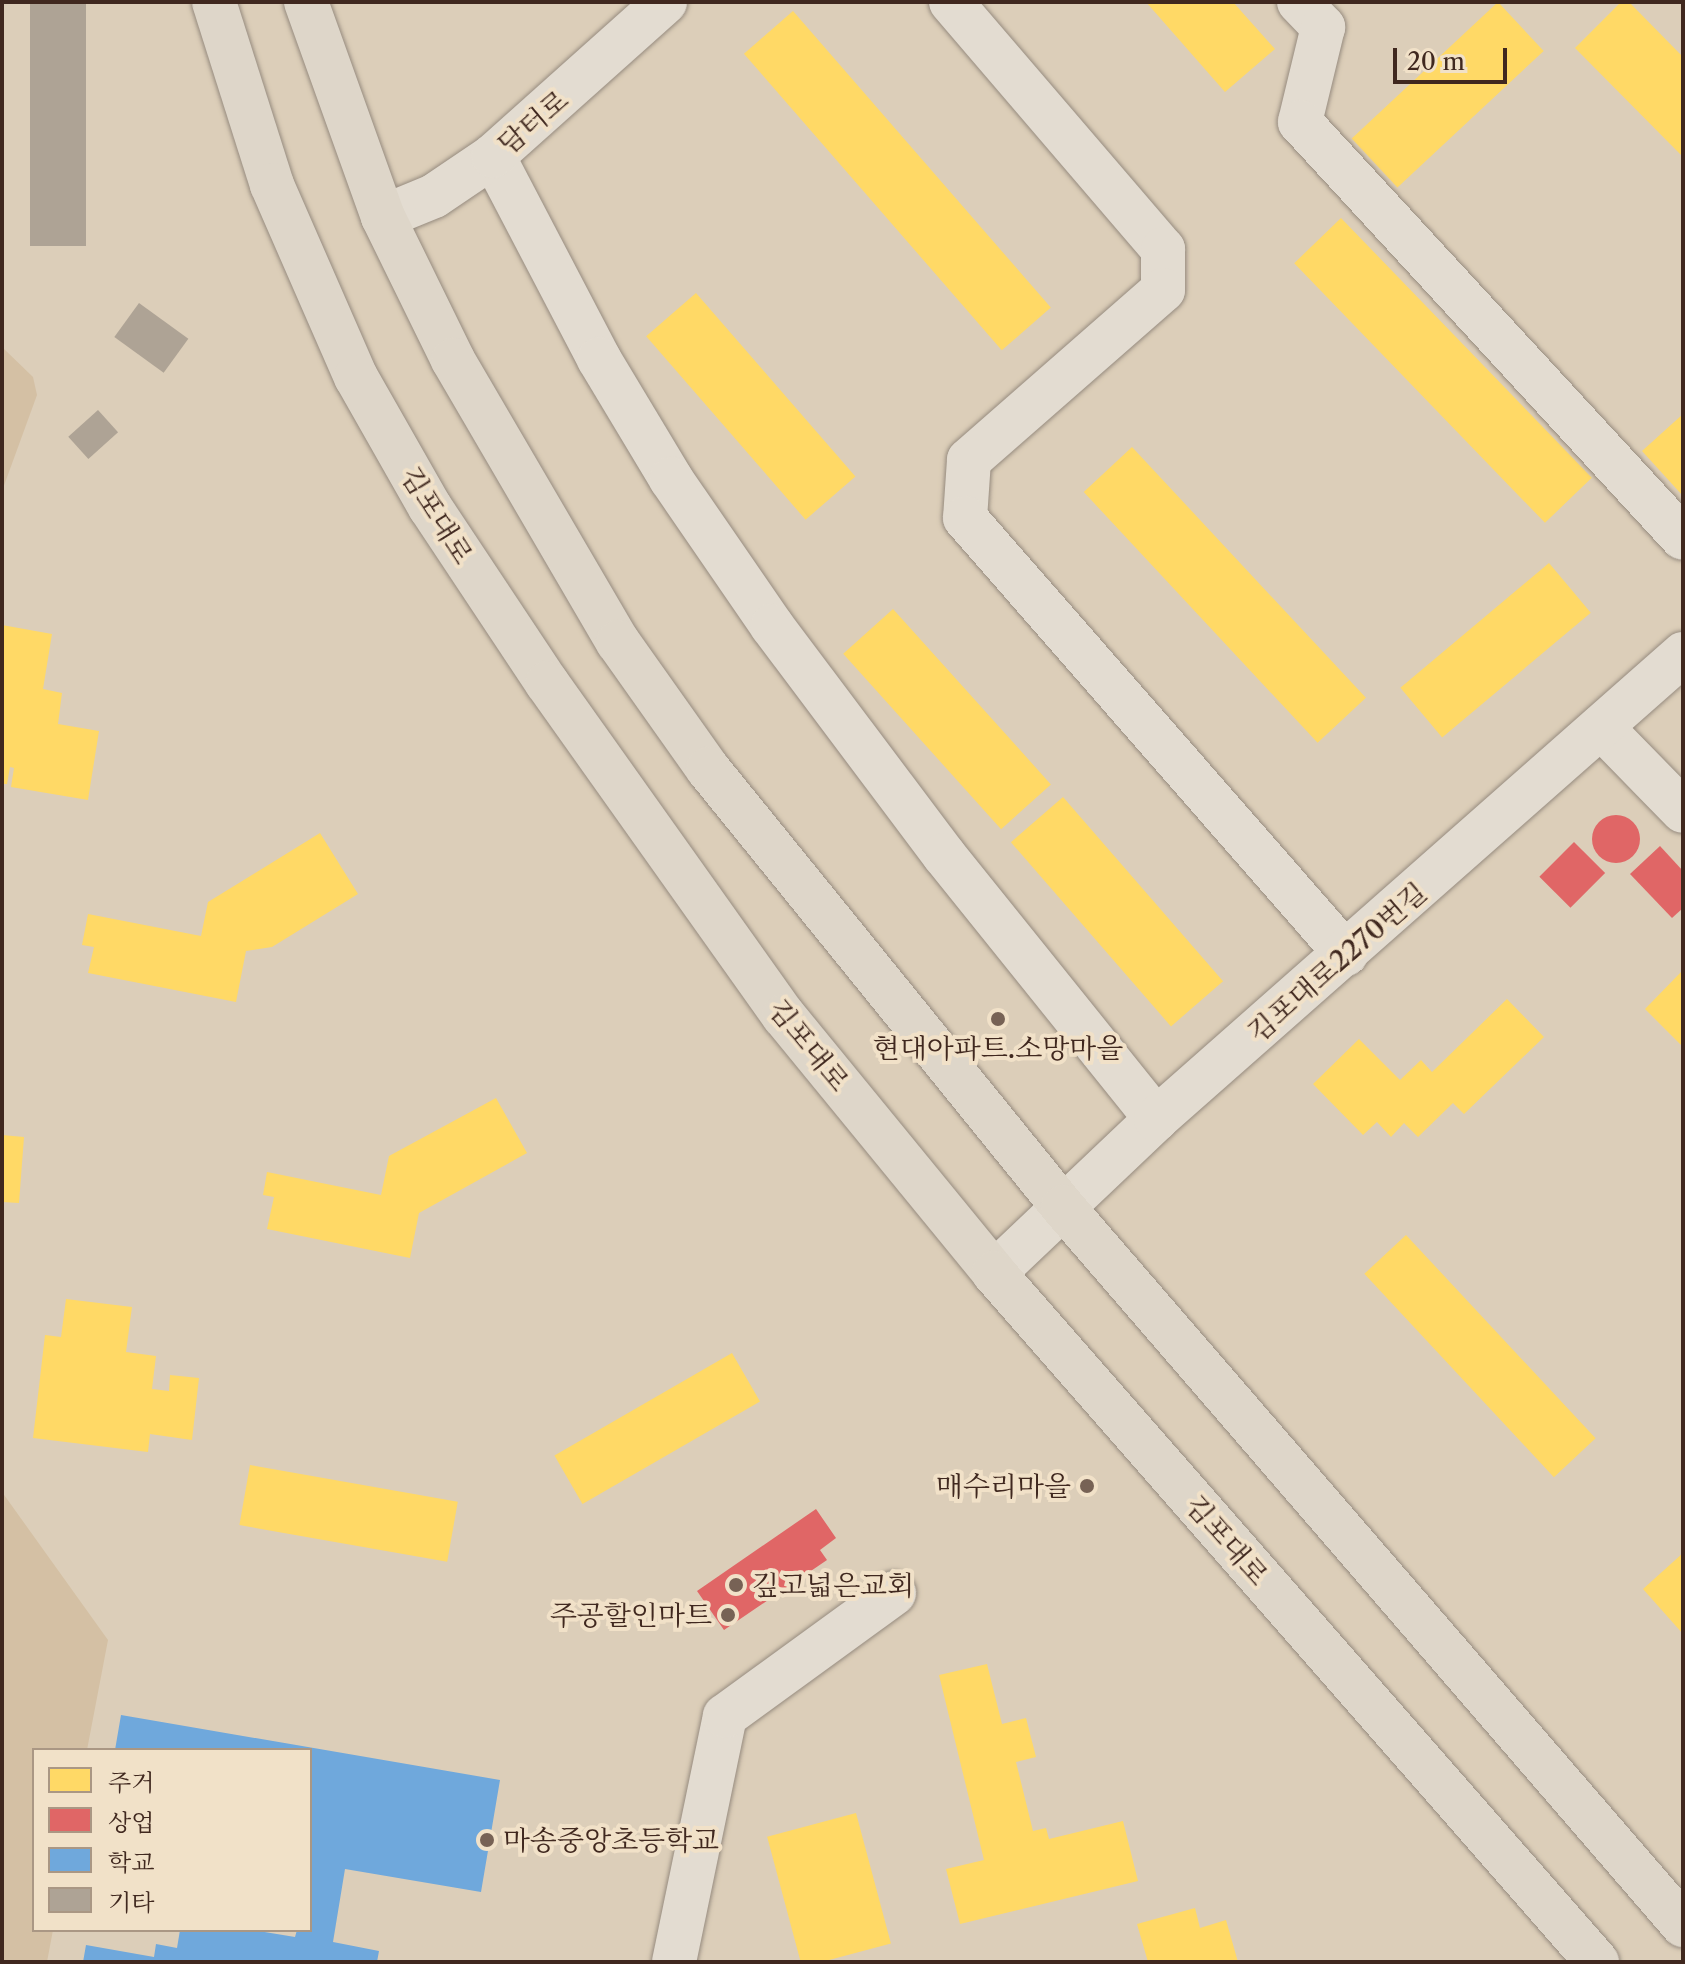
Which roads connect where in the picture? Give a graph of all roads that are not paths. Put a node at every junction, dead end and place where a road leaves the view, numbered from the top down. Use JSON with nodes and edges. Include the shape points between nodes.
{"nodes":[{"id":1,"x":214,"y":2,"type":"edge"},
{"id":2,"x":306,"y":2,"type":"edge"},
{"id":3,"x":665,"y":2,"type":"edge"},
{"id":4,"x":951,"y":2,"type":"edge"},
{"id":5,"x":1299,"y":2,"type":"edge"},
{"id":6,"x":493,"y":156,"type":"junction"},
{"id":7,"x":383,"y":217,"type":"junction"},
{"id":8,"x":1683,"y":538,"type":"edge"},
{"id":9,"x":1683,"y":654,"type":"edge"},
{"id":10,"x":1601,"y":727,"type":"junction"},
{"id":11,"x":1683,"y":811,"type":"edge"},
{"id":12,"x":1346,"y":954,"type":"junction"},
{"id":13,"x":1156,"y":1119,"type":"junction"},
{"id":14,"x":1063,"y":1207,"type":"junction"},
{"id":15,"x":994,"y":1273,"type":"junction"},
{"id":16,"x":894,"y":1593,"type":"dead end"},
{"id":17,"x":1683,"y":1925,"type":"edge"},
{"id":18,"x":674,"y":1962,"type":"edge"},
{"id":19,"x":1597,"y":1962,"type":"edge"}],
"edges":[{"from":1,"to":15,"type":"main road","name":"김포대로","via":[[272,185],[311,281],[356,377],[430,507],[555,696],[784,1016]]},
{"from":2,"to":7,"type":"main road"},
{"from":3,"to":6,"type":"street","name":"담터로"},
{"from":4,"to":12,"type":"street","via":[[1163,249],[1163,290],[969,460],[965,518]]},
{"from":5,"to":8,"type":"street","via":[[1323,27],[1300,122]]},
{"from":6,"to":7,"type":"street","name":"담터로","via":[[434,196]]},
{"from":6,"to":13,"type":"street","via":[[599,359],[671,479],[764,614],[944,855]]},
{"from":7,"to":14,"type":"main road","via":[[453,360],[618,642],[747,818]]},
{"from":9,"to":10,"type":"street","name":"김포대로2270번길"},
{"from":10,"to":11,"type":"street"},
{"from":10,"to":12,"type":"street","name":"김포대로2270번길"},
{"from":12,"to":13,"type":"street","name":"김포대로2270번길"},
{"from":13,"to":14,"type":"street","name":"김포대로2270번길"},
{"from":14,"to":15,"type":"street","name":"김포대로2270번길"},
{"from":14,"to":17,"type":"main road"},
{"from":15,"to":19,"type":"main road","name":"김포대로"},
{"from":16,"to":18,"type":"street","via":[[725,1716]]}]}
